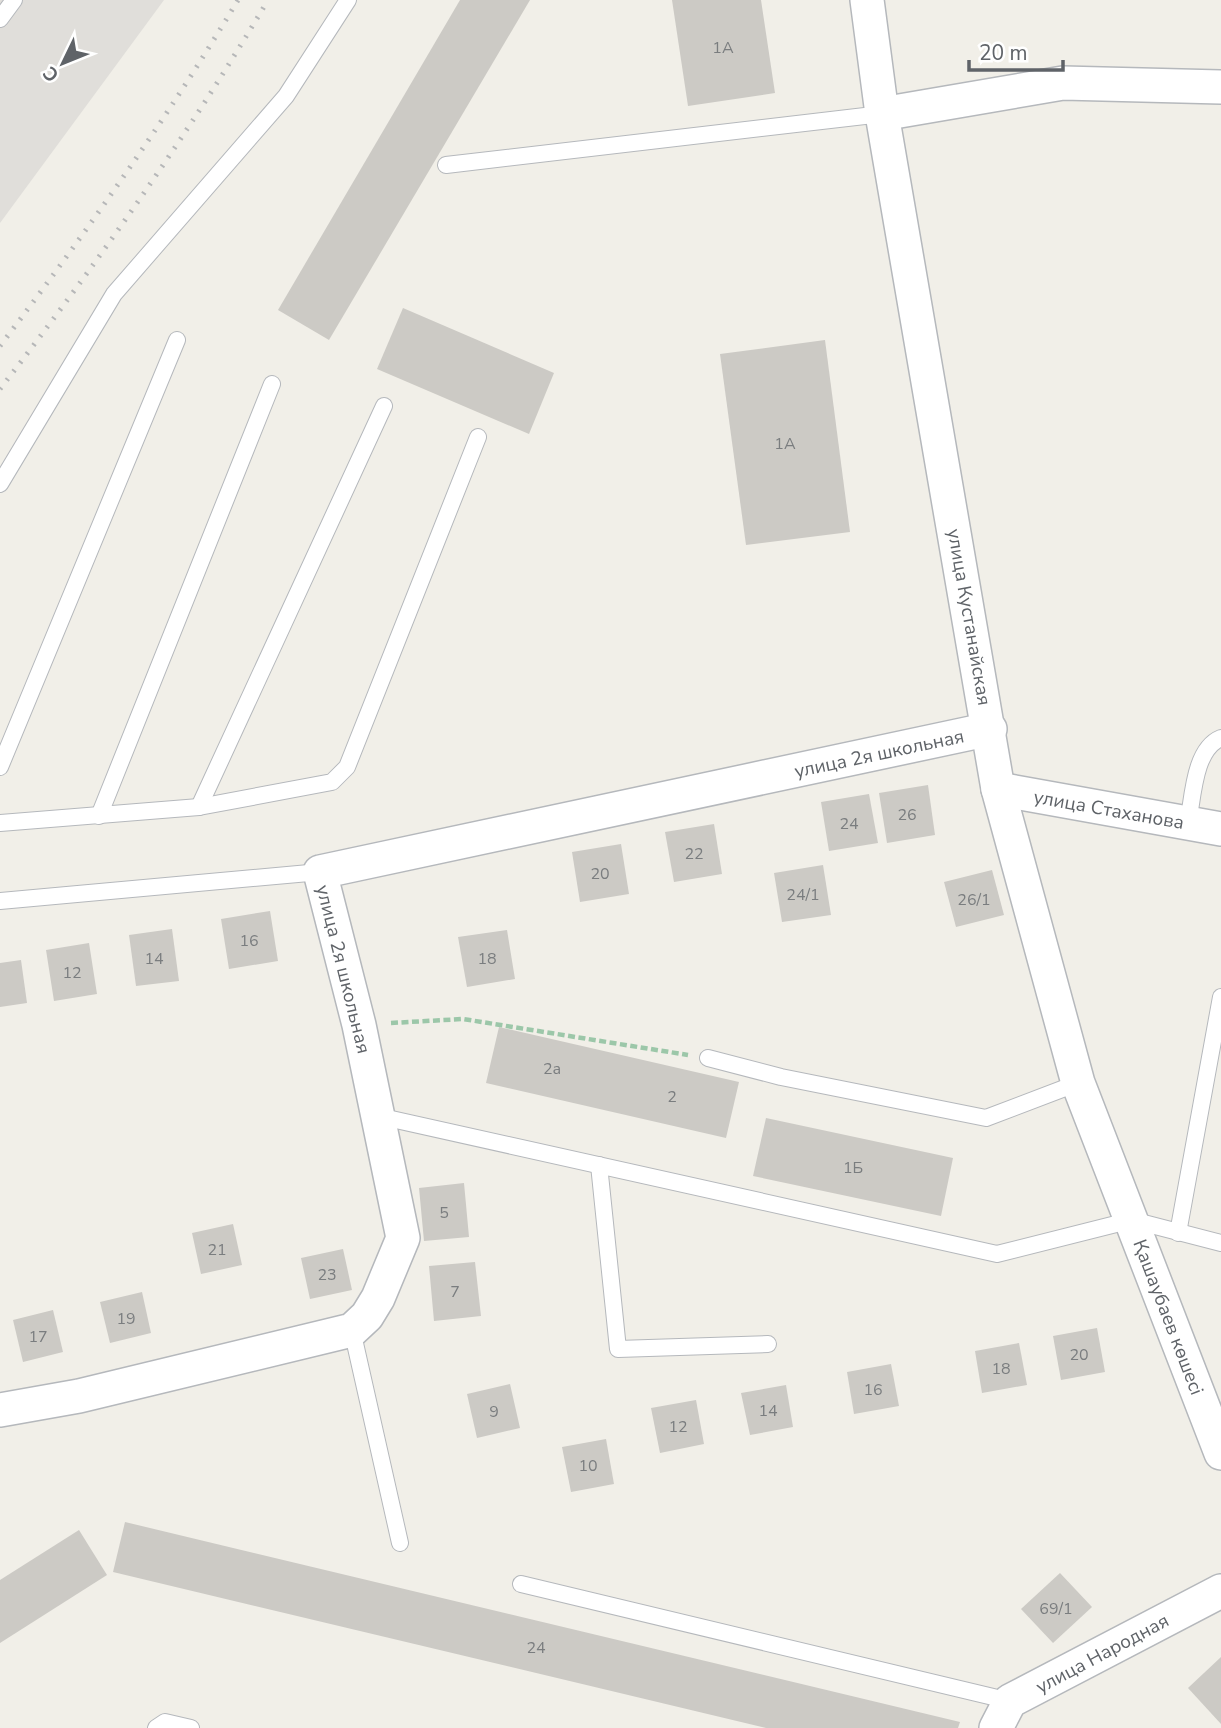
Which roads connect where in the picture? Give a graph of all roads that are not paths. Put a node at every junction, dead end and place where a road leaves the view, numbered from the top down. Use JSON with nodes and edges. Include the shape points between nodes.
{"nodes":[{"id":1,"x":14,"y":0,"type":"edge"},
{"id":2,"x":348,"y":0,"type":"edge"},
{"id":3,"x":867,"y":0,"type":"edge"},
{"id":4,"x":0,"y":19,"type":"edge"},
{"id":5,"x":1221,"y":88,"type":"edge"},
{"id":6,"x":882,"y":114,"type":"junction"},
{"id":7,"x":446,"y":165,"type":"dead end"},
{"id":8,"x":177,"y":340,"type":"dead end"},
{"id":9,"x":272,"y":384,"type":"dead end"},
{"id":10,"x":384,"y":406,"type":"dead end"},
{"id":11,"x":478,"y":437,"type":"dead end"},
{"id":12,"x":0,"y":484,"type":"edge"},
{"id":13,"x":990,"y":729,"type":"junction"},
{"id":14,"x":1221,"y":738,"type":"edge"},
{"id":15,"x":0,"y":767,"type":"edge"},
{"id":16,"x":998,"y":789,"type":"junction"},
{"id":17,"x":199,"y":807,"type":"junction"},
{"id":18,"x":99,"y":816,"type":"junction"},
{"id":19,"x":0,"y":823,"type":"edge"},
{"id":20,"x":1188,"y":823,"type":"junction"},
{"id":21,"x":1221,"y":829,"type":"edge"},
{"id":22,"x":320,"y":872,"type":"junction"},
{"id":23,"x":0,"y":901,"type":"edge"},
{"id":24,"x":1221,"y":997,"type":"edge"},
{"id":25,"x":708,"y":1058,"type":"road end"},
{"id":26,"x":1078,"y":1083,"type":"junction"},
{"id":27,"x":378,"y":1116,"type":"junction"},
{"id":28,"x":599,"y":1165,"type":"junction"},
{"id":29,"x":1132,"y":1220,"type":"junction"},
{"id":30,"x":1178,"y":1233,"type":"junction"},
{"id":31,"x":1221,"y":1243,"type":"edge"},
{"id":32,"x":352,"y":1330,"type":"junction"},
{"id":33,"x":768,"y":1344,"type":"dead end"},
{"id":34,"x":0,"y":1410,"type":"edge"},
{"id":35,"x":1221,"y":1453,"type":"edge"},
{"id":36,"x":400,"y":1543,"type":"dead end"},
{"id":37,"x":521,"y":1584,"type":"dead end"},
{"id":38,"x":1221,"y":1591,"type":"edge"},
{"id":39,"x":1003,"y":1715,"type":"edge"},
{"id":40,"x":156,"y":1728,"type":"edge"},
{"id":41,"x":191,"y":1728,"type":"edge"}],
"edges":[{"from":1,"to":4,"type":"lane"},
{"from":2,"to":12,"type":"lane","via":[[286,96],[114,294]]},
{"from":3,"to":6,"type":"street","name":"улица Кустанайская"},
{"from":5,"to":6,"type":"street","via":[[1063,83]]},
{"from":6,"to":7,"type":"lane"},
{"from":6,"to":13,"type":"street","name":"улица Кустанайская"},
{"from":8,"to":15,"type":"lane"},
{"from":9,"to":18,"type":"lane"},
{"from":10,"to":17,"type":"lane"},
{"from":11,"to":17,"type":"lane","via":[[347,766],[332,782]]},
{"from":13,"to":16,"type":"street","name":"улица Кустанайская"},
{"from":13,"to":22,"type":"street","name":"улица 2я школьная"},
{"from":14,"to":20,"type":"lane","via":[[1211,742],[1201,761]]},
{"from":16,"to":20,"type":"street","name":"улица Стаханова"},
{"from":16,"to":26,"type":"street","name":"улица Кустанайская"},
{"from":17,"to":18,"type":"lane"},
{"from":18,"to":19,"type":"lane"},
{"from":20,"to":21,"type":"street","name":"улица Стаханова"},
{"from":22,"to":23,"type":"lane"},
{"from":22,"to":27,"type":"street","name":"улица 2я школьная"},
{"from":24,"to":30,"type":"lane"},
{"from":25,"to":26,"type":"lane","via":[[986,1118]]},
{"from":26,"to":29,"type":"street","name":"улица Кустанайская"},
{"from":27,"to":28,"type":"lane"},
{"from":27,"to":32,"type":"street","name":"улица 2я школьная","via":[[403,1238],[378,1298],[368,1316]]},
{"from":28,"to":29,"type":"lane","via":[[998,1254]]},
{"from":28,"to":33,"type":"lane","via":[[618,1349]]},
{"from":29,"to":30,"type":"lane"},
{"from":29,"to":35,"type":"street","name":"Қашаубаев көшесі"},
{"from":30,"to":31,"type":"lane"},
{"from":32,"to":34,"type":"street","via":[[79,1396]]},
{"from":32,"to":36,"type":"lane"},
{"from":37,"to":39,"type":"lane"},
{"from":38,"to":39,"type":"street","name":"улица Народная"},
{"from":40,"to":41,"type":"lane","via":[[165,1722]]}]}
